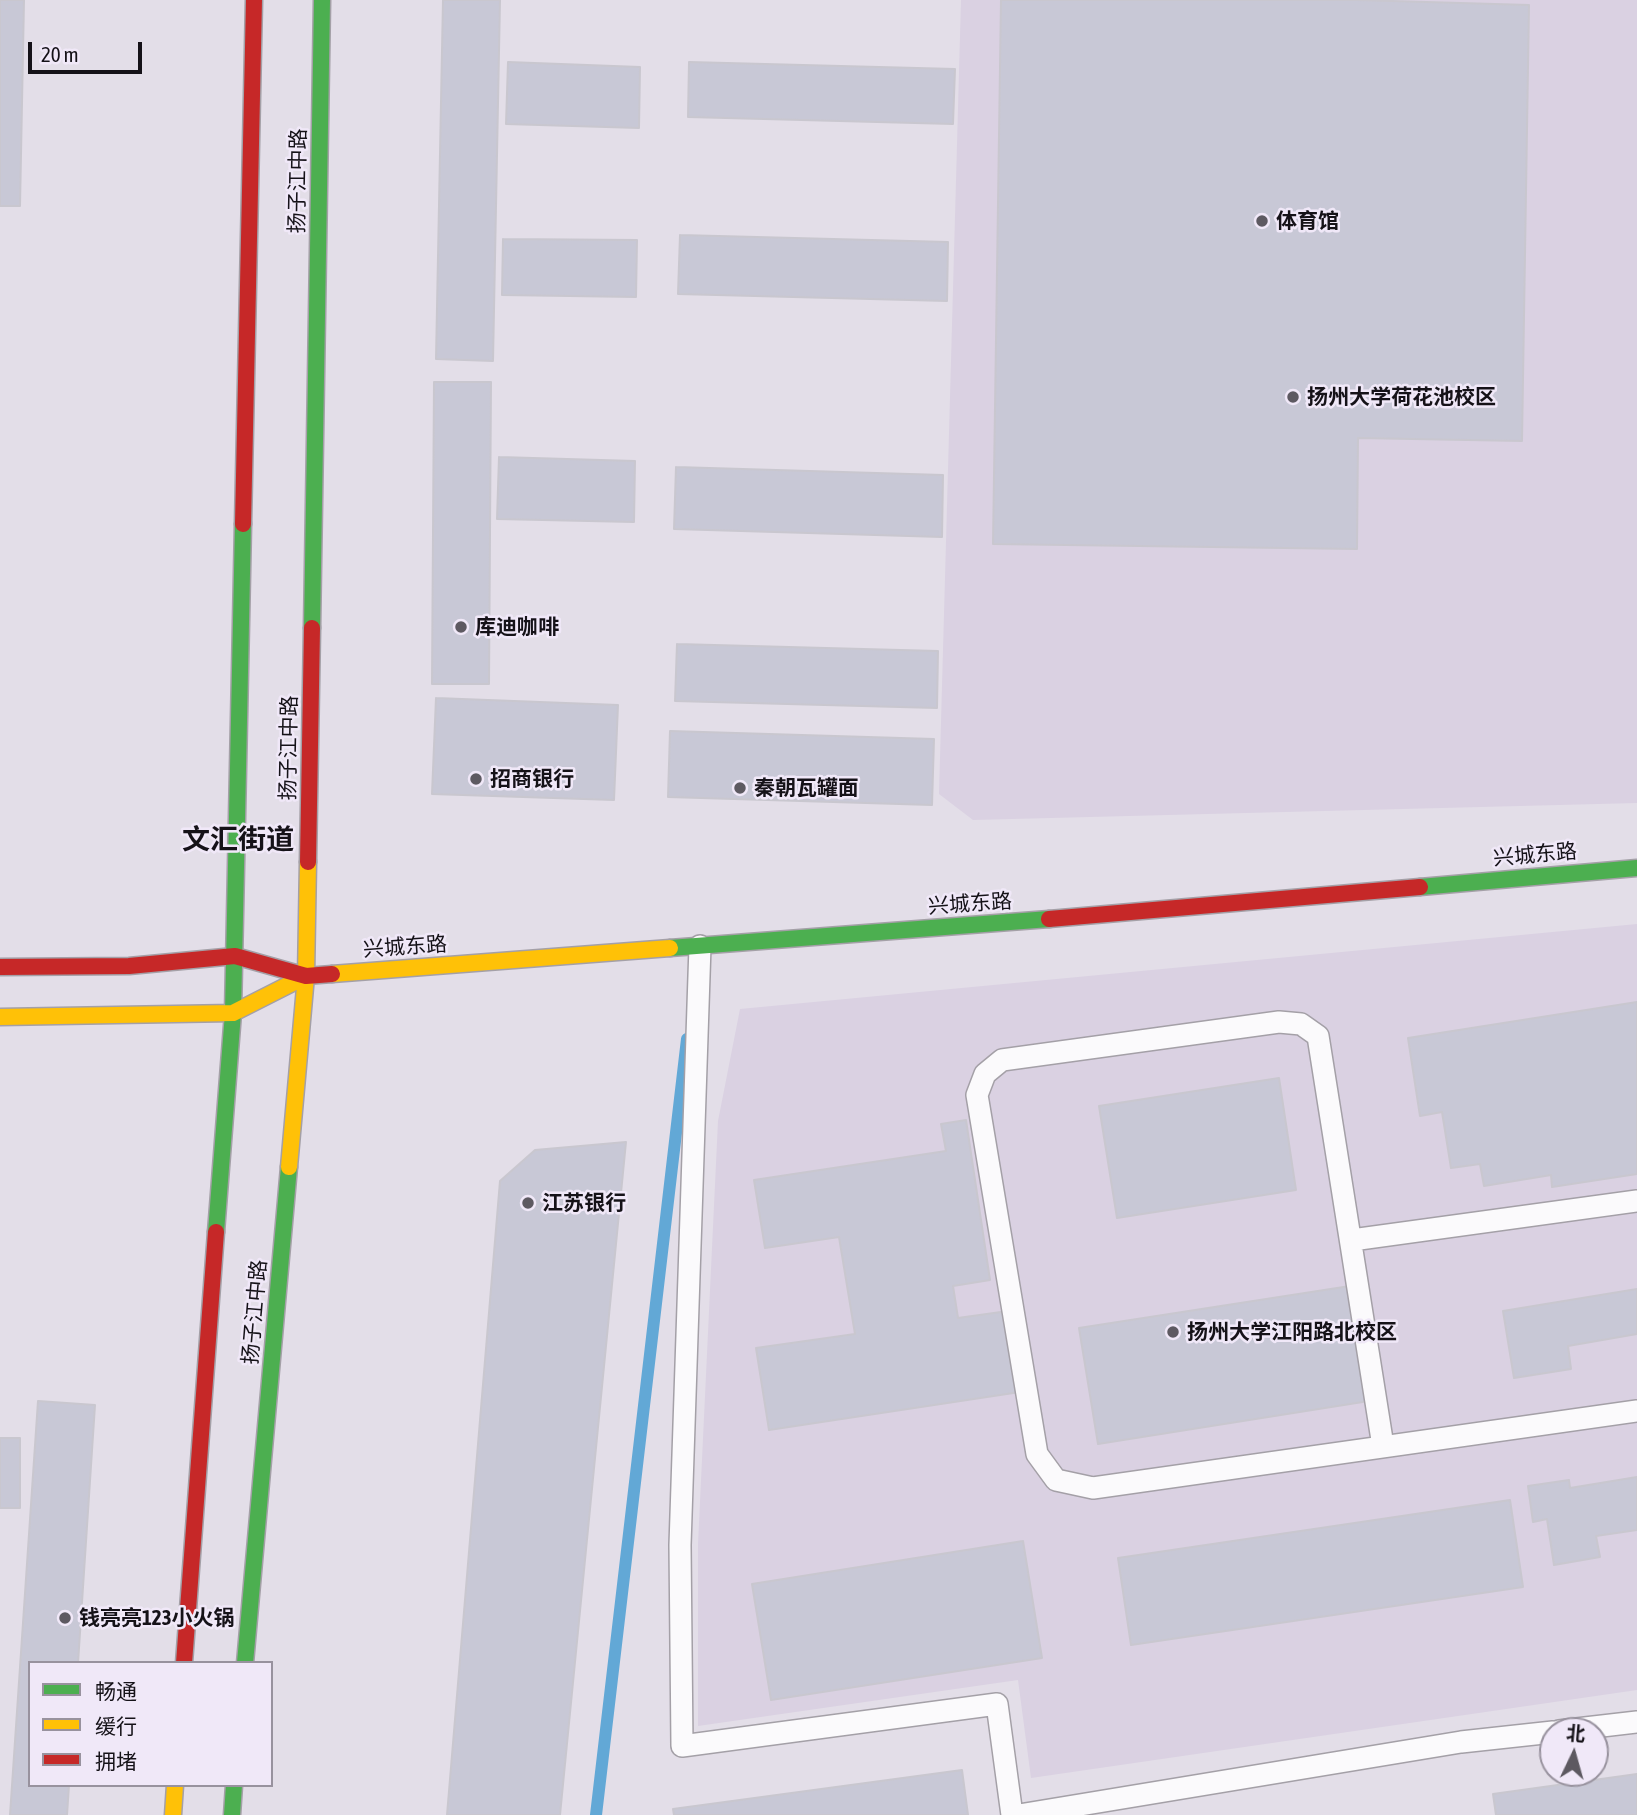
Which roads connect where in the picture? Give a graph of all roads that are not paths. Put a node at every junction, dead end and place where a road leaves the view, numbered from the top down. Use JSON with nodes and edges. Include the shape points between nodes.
{"nodes":[{"id":1,"x":254,"y":0,"type":"edge"},
{"id":2,"x":322,"y":0,"type":"edge"},
{"id":3,"x":1637,"y":868,"type":"edge"},
{"id":4,"x":700,"y":946,"type":"junction"},
{"id":5,"x":235,"y":956,"type":"junction"},
{"id":6,"x":0,"y":967,"type":"edge"},
{"id":7,"x":306,"y":976,"type":"junction"},
{"id":8,"x":233,"y":1013,"type":"junction"},
{"id":9,"x":0,"y":1017,"type":"edge"},
{"id":10,"x":1637,"y":1201,"type":"edge"},
{"id":11,"x":1352,"y":1240,"type":"junction"},
{"id":12,"x":1637,"y":1410,"type":"edge"},
{"id":13,"x":1384,"y":1446,"type":"junction"},
{"id":14,"x":184,"y":1661,"type":"edge"},
{"id":15,"x":245,"y":1661,"type":"edge"},
{"id":16,"x":1637,"y":1722,"type":"edge"},
{"id":17,"x":1609,"y":1725,"type":"edge"},
{"id":18,"x":1539,"y":1734,"type":"edge"},
{"id":19,"x":175,"y":1787,"type":"edge"},
{"id":20,"x":234,"y":1787,"type":"edge"},
{"id":21,"x":173,"y":1815,"type":"edge"},
{"id":22,"x":232,"y":1815,"type":"edge"},
{"id":23,"x":1012,"y":1815,"type":"edge"},
{"id":24,"x":1019,"y":1815,"type":"edge"}],
"edges":[{"from":1,"to":5,"type":"main road","name":"扬子江中路"},
{"from":2,"to":7,"type":"main road","name":"扬子江中路"},
{"from":3,"to":4,"type":"main road","name":"兴城东路"},
{"from":4,"to":7,"type":"main road","name":"兴城东路"},
{"from":4,"to":23,"type":"lane","via":[[680,1545],[682,1746],[998,1704]]},
{"from":5,"to":6,"type":"main road","name":"兴城东路","via":[[129,965]]},
{"from":5,"to":7,"type":"main road","name":"兴城东路"},
{"from":5,"to":8,"type":"main road","name":"扬子江中路"},
{"from":7,"to":8,"type":"main road","name":"兴城东路"},
{"from":7,"to":15,"type":"main road","name":"扬子江中路"},
{"from":8,"to":9,"type":"main road","name":"兴城东路"},
{"from":8,"to":14,"type":"main road","name":"扬子江中路"},
{"from":10,"to":11,"type":"lane"},
{"from":11,"to":13,"type":"lane"},
{"from":11,"to":13,"type":"lane","via":[[1318,1036],[1301,1024],[1279,1022],[1002,1060],[985,1074],[977,1095],[1037,1454],[1056,1480],[1094,1488]]},
{"from":12,"to":13,"type":"lane"},
{"from":16,"to":17,"type":"lane"},
{"from":18,"to":24,"type":"lane","via":[[1461,1742]]},
{"from":19,"to":21,"type":"main road"},
{"from":20,"to":22,"type":"main road"}]}
